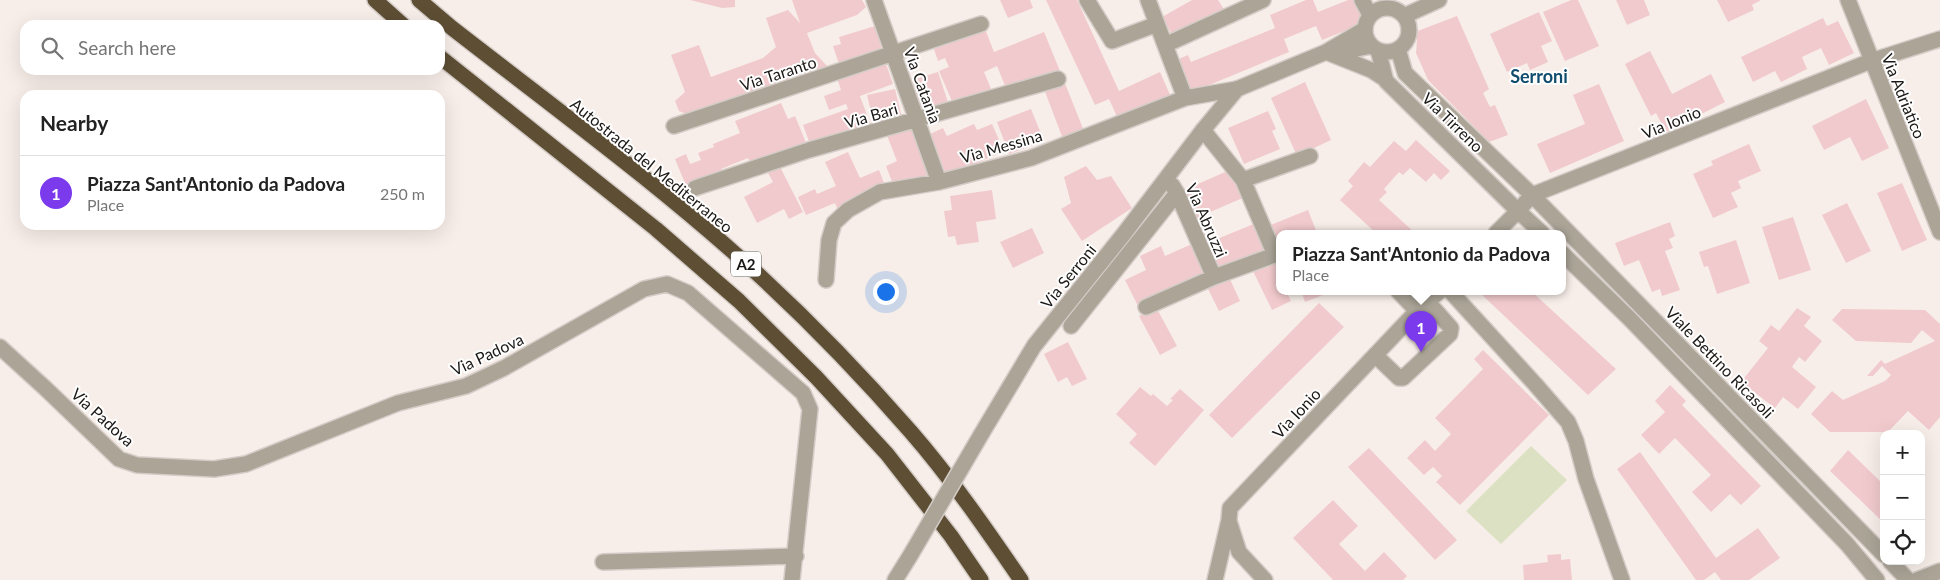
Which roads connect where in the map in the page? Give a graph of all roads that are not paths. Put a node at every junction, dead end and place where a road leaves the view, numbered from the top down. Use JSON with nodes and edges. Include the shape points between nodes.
{"nodes":[{"id":1,"x":375,"y":0,"type":"edge"},
{"id":2,"x":419,"y":0,"type":"edge"},
{"id":3,"x":874,"y":0,"type":"edge"},
{"id":4,"x":1087,"y":0,"type":"edge"},
{"id":5,"x":1148,"y":0,"type":"edge"},
{"id":6,"x":1263,"y":0,"type":"edge"},
{"id":7,"x":1362,"y":0,"type":"edge"},
{"id":8,"x":1439,"y":0,"type":"edge"},
{"id":9,"x":1848,"y":0,"type":"edge"},
{"id":10,"x":1394,"y":8,"type":"edge"},
{"id":11,"x":1370,"y":15,"type":"junction"},
{"id":12,"x":397,"y":20,"type":"edge"},
{"id":13,"x":443,"y":20,"type":"edge"},
{"id":14,"x":445,"y":22,"type":"edge"},
{"id":15,"x":981,"y":24,"type":"dead end"},
{"id":16,"x":1157,"y":24,"type":"junction"},
{"id":17,"x":1365,"y":30,"type":"junction"},
{"id":18,"x":1940,"y":39,"type":"edge"},
{"id":19,"x":1165,"y":45,"type":"junction"},
{"id":20,"x":1374,"y":48,"type":"junction"},
{"id":21,"x":1398,"y":49,"type":"junction"},
{"id":22,"x":1326,"y":52,"type":"junction"},
{"id":23,"x":893,"y":54,"type":"junction"},
{"id":24,"x":445,"y":61,"type":"edge"},
{"id":25,"x":1871,"y":61,"type":"junction"},
{"id":26,"x":1058,"y":79,"type":"dead end"},
{"id":27,"x":1385,"y":79,"type":"junction"},
{"id":28,"x":1237,"y":89,"type":"junction"},
{"id":29,"x":1185,"y":98,"type":"junction"},
{"id":30,"x":917,"y":120,"type":"junction"},
{"id":31,"x":674,"y":126,"type":"dead end"},
{"id":32,"x":1203,"y":130,"type":"junction"},
{"id":33,"x":1310,"y":156,"type":"dead end"},
{"id":34,"x":1168,"y":178,"type":"junction"},
{"id":35,"x":1243,"y":180,"type":"junction"},
{"id":36,"x":939,"y":182,"type":"junction"},
{"id":37,"x":695,"y":188,"type":"dead end"},
{"id":38,"x":1177,"y":193,"type":"junction"},
{"id":39,"x":1532,"y":195,"type":"junction"},
{"id":40,"x":1518,"y":211,"type":"junction"},
{"id":41,"x":1499,"y":230,"type":"edge"},
{"id":42,"x":1539,"y":230,"type":"edge"},
{"id":43,"x":1940,"y":232,"type":"edge"},
{"id":44,"x":1276,"y":252,"type":"edge"},
{"id":45,"x":1276,"y":254,"type":"edge"},
{"id":46,"x":1566,"y":257,"type":"edge"},
{"id":47,"x":1214,"y":278,"type":"junction"},
{"id":48,"x":826,"y":280,"type":"dead end"},
{"id":49,"x":1404,"y":295,"type":"edge"},
{"id":50,"x":1436,"y":295,"type":"edge"},
{"id":51,"x":1454,"y":295,"type":"edge"},
{"id":52,"x":1146,"y":306,"type":"dead end"},
{"id":53,"x":1422,"y":307,"type":"junction"},
{"id":54,"x":1071,"y":326,"type":"dead end"},
{"id":55,"x":0,"y":347,"type":"edge"},
{"id":56,"x":1375,"y":355,"type":"junction"},
{"id":57,"x":1229,"y":520,"type":"junction"},
{"id":58,"x":1880,"y":550,"type":"edge"},
{"id":59,"x":796,"y":556,"type":"junction"},
{"id":60,"x":603,"y":562,"type":"dead end"},
{"id":61,"x":1894,"y":565,"type":"edge"},
{"id":62,"x":1940,"y":571,"type":"edge"},
{"id":63,"x":792,"y":580,"type":"edge"},
{"id":64,"x":895,"y":580,"type":"edge"},
{"id":65,"x":981,"y":580,"type":"edge"},
{"id":66,"x":1021,"y":580,"type":"edge"},
{"id":67,"x":1215,"y":580,"type":"edge"},
{"id":68,"x":1265,"y":580,"type":"edge"},
{"id":69,"x":1622,"y":580,"type":"edge"},
{"id":70,"x":1877,"y":580,"type":"edge"},
{"id":71,"x":1908,"y":580,"type":"edge"},
{"id":72,"x":1916,"y":580,"type":"edge"}],
"edges":[{"from":1,"to":12,"type":"highway"},
{"from":2,"to":13,"type":"highway","name":"Autostrada del Mediterraneo","number":"A2"},
{"from":3,"to":23,"type":"street","name":"Via Catania"},
{"from":4,"to":16,"type":"street","via":[[1112,41]]},
{"from":5,"to":16,"type":"street"},
{"from":6,"to":19,"type":"street"},
{"from":7,"to":11,"type":"street"},
{"from":8,"to":10,"type":"street"},
{"from":9,"to":25,"type":"street","name":"Via Adriatico"},
{"from":10,"to":11,"type":"street","via":[[1382,8]]},
{"from":10,"to":21,"type":"street","via":[[1409,28],[1408,36]]},
{"from":11,"to":17,"type":"street"},
{"from":14,"to":66,"type":"highway","name":"Autostrada del Mediterraneo","number":"A2","via":[[677,204],[761,277],[912,433],[978,517]]},
{"from":15,"to":23,"type":"street","name":"Via Taranto"},
{"from":16,"to":19,"type":"street"},
{"from":17,"to":20,"type":"street","via":[[1367,40]]},
{"from":17,"to":22,"type":"street","name":"Via Serroni"},
{"from":18,"to":25,"type":"street","name":"Via Ionio"},
{"from":19,"to":29,"type":"street"},
{"from":20,"to":21,"type":"street","via":[[1387,52]]},
{"from":20,"to":22,"type":"street","name":"Via Serroni"},
{"from":20,"to":27,"type":"street"},
{"from":21,"to":39,"type":"street","name":"Via Tirreno","via":[[1405,72]]},
{"from":22,"to":27,"type":"street","name":"Via Tirreno"},
{"from":22,"to":28,"type":"street","name":"Via Serroni"},
{"from":23,"to":30,"type":"street","name":"Via Catania"},
{"from":23,"to":31,"type":"street","name":"Via Taranto"},
{"from":24,"to":65,"type":"highway","number":"A2","via":[[656,229],[739,301],[816,377],[886,454],[951,536]]},
{"from":25,"to":39,"type":"street","name":"Via Ionio"},
{"from":25,"to":43,"type":"street","name":"Via Adriatico"},
{"from":26,"to":30,"type":"street","name":"Via Bari"},
{"from":27,"to":40,"type":"street","name":"Via Tirreno"},
{"from":28,"to":29,"type":"street","name":"Via Messina"},
{"from":28,"to":32,"type":"street","name":"Via Serroni"},
{"from":29,"to":36,"type":"street","name":"Via Messina","via":[[1031,158]]},
{"from":30,"to":36,"type":"street","name":"Via Catania"},
{"from":30,"to":37,"type":"street","name":"Via Bari","via":[[810,150]]},
{"from":32,"to":34,"type":"street","name":"Via Serroni"},
{"from":32,"to":35,"type":"street"},
{"from":33,"to":35,"type":"street"},
{"from":34,"to":38,"type":"street","name":"Via Abruzzi"},
{"from":34,"to":64,"type":"street","name":"Via Serroni","bridge":true,"via":[[1034,346]]},
{"from":35,"to":44,"type":"street"},
{"from":36,"to":48,"type":"street","name":"Via Messina","via":[[880,192],[848,210],[834,223],[829,240]]},
{"from":38,"to":47,"type":"street","name":"Via Abruzzi"},
{"from":38,"to":54,"type":"street"},
{"from":39,"to":40,"type":"street","name":"Via Ionio"},
{"from":39,"to":58,"type":"street","name":"Viale Bettino Ricasoli"},
{"from":40,"to":41,"type":"street","name":"Via Ionio"},
{"from":40,"to":42,"type":"street"},
{"from":45,"to":47,"type":"street","name":"Via Abruzzi"},
{"from":46,"to":70,"type":"street","via":[[1840,537]]},
{"from":47,"to":52,"type":"street","name":"Via Abruzzi"},
{"from":49,"to":53,"type":"street"},
{"from":50,"to":53,"type":"street","name":"Via Ionio"},
{"from":51,"to":69,"type":"street","via":[[1568,422]]},
{"from":53,"to":56,"type":"street","name":"Via Ionio"},
{"from":53,"to":56,"type":"street","via":[[1451,328],[1450,334],[1403,378],[1399,378]]},
{"from":55,"to":59,"type":"street","name":"Via Padova","via":[[119,459],[137,465],[214,469],[246,464],[398,403],[466,386],[644,289],[667,284],[688,293],[803,393],[810,409]]},
{"from":56,"to":57,"type":"street","name":"Via Ionio","via":[[1230,508]]},
{"from":57,"to":67,"type":"street","name":"Via Ionio"},
{"from":57,"to":68,"type":"street","via":[[1238,552]]},
{"from":59,"to":60,"type":"street"},
{"from":59,"to":63,"type":"street","name":"Via Padova"},
{"from":61,"to":71,"type":"street"},
{"from":62,"to":72,"type":"street"}]}
